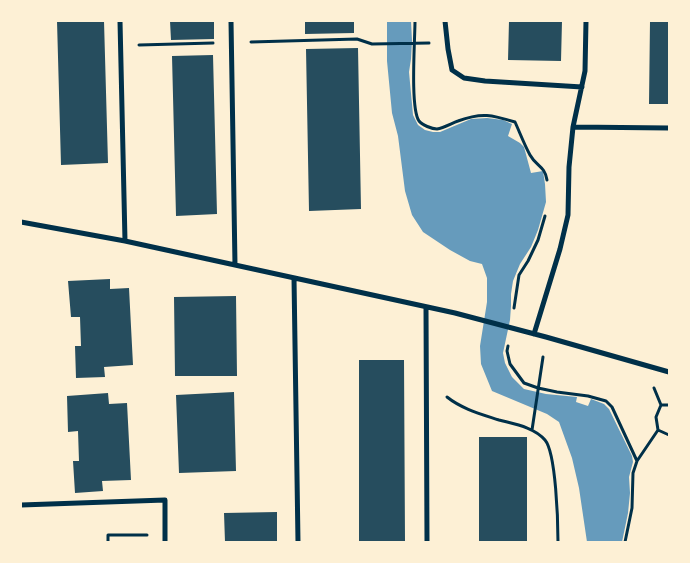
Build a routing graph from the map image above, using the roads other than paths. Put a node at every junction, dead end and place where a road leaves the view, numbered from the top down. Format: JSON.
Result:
{"nodes":[{"id":1,"x":120,"y":21,"type":"edge"},
{"id":2,"x":231,"y":21,"type":"edge"},
{"id":3,"x":445,"y":21,"type":"edge"},
{"id":4,"x":586,"y":21,"type":"edge"},
{"id":5,"x":582,"y":87,"type":"junction"},
{"id":6,"x":572,"y":127,"type":"junction"},
{"id":7,"x":669,"y":128,"type":"edge"},
{"id":8,"x":21,"y":222,"type":"edge"},
{"id":9,"x":125,"y":242,"type":"junction"},
{"id":10,"x":235,"y":265,"type":"junction"},
{"id":11,"x":294,"y":278,"type":"junction"},
{"id":12,"x":426,"y":307,"type":"junction"},
{"id":13,"x":534,"y":334,"type":"junction"},
{"id":14,"x":669,"y":372,"type":"edge"},
{"id":15,"x":21,"y":505,"type":"edge"},
{"id":16,"x":165,"y":542,"type":"edge"},
{"id":17,"x":298,"y":542,"type":"edge"},
{"id":18,"x":428,"y":542,"type":"edge"}],
"edges":[{"from":1,"to":9,"type":"street"},
{"from":2,"to":10,"type":"street"},
{"from":3,"to":5,"type":"street"},
{"from":4,"to":5,"type":"street"},
{"from":5,"to":6,"type":"street"},
{"from":6,"to":7,"type":"street"},
{"from":6,"to":13,"type":"street"},
{"from":8,"to":9,"type":"street"},
{"from":9,"to":10,"type":"street"},
{"from":10,"to":11,"type":"street"},
{"from":11,"to":12,"type":"street"},
{"from":11,"to":17,"type":"street"},
{"from":12,"to":13,"type":"street"},
{"from":12,"to":18,"type":"street"},
{"from":13,"to":14,"type":"street"},
{"from":15,"to":16,"type":"street"}]}
